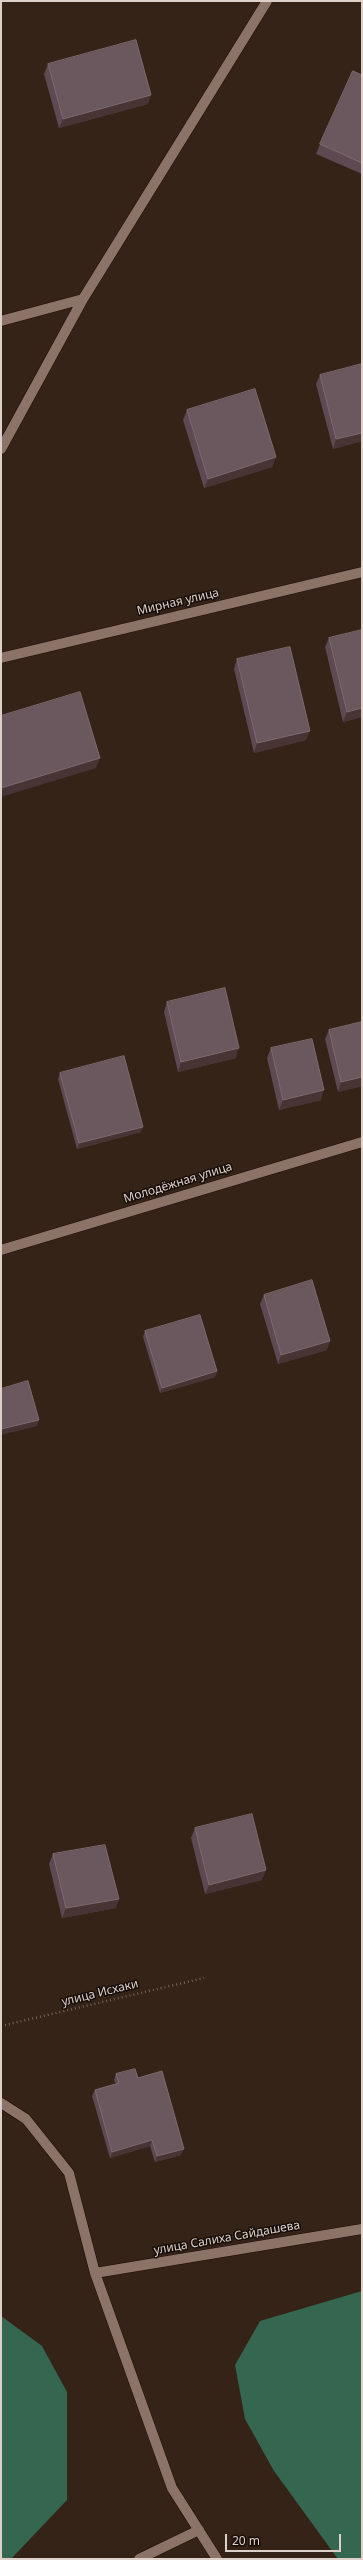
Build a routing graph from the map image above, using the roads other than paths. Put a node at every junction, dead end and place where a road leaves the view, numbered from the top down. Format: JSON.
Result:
{"nodes":[{"id":1,"x":267,"y":1,"type":"edge"},
{"id":2,"x":83,"y":299,"type":"junction"},
{"id":3,"x":1,"y":321,"type":"edge"},
{"id":4,"x":1,"y":449,"type":"edge"},
{"id":5,"x":362,"y":572,"type":"edge"},
{"id":6,"x":1,"y":658,"type":"edge"},
{"id":7,"x":362,"y":1142,"type":"edge"},
{"id":8,"x":1,"y":1250,"type":"edge"},
{"id":9,"x":1,"y":2103,"type":"edge"},
{"id":10,"x":362,"y":2229,"type":"edge"},
{"id":11,"x":95,"y":2274,"type":"junction"},
{"id":12,"x":199,"y":2530,"type":"junction"},
{"id":13,"x":139,"y":2559,"type":"edge"},
{"id":14,"x":217,"y":2559,"type":"edge"}],
"edges":[{"from":1,"to":2,"type":"street"},
{"from":2,"to":3,"type":"street"},
{"from":2,"to":4,"type":"street"},
{"from":5,"to":6,"type":"street","name":"Мирная улица"},
{"from":7,"to":8,"type":"street","name":"Молодёжная улица"},
{"from":9,"to":11,"type":"street"},
{"from":10,"to":11,"type":"street","name":"улица Салиха Сайдашева"},
{"from":11,"to":12,"type":"street"},
{"from":12,"to":13,"type":"street"},
{"from":12,"to":14,"type":"street"}]}
